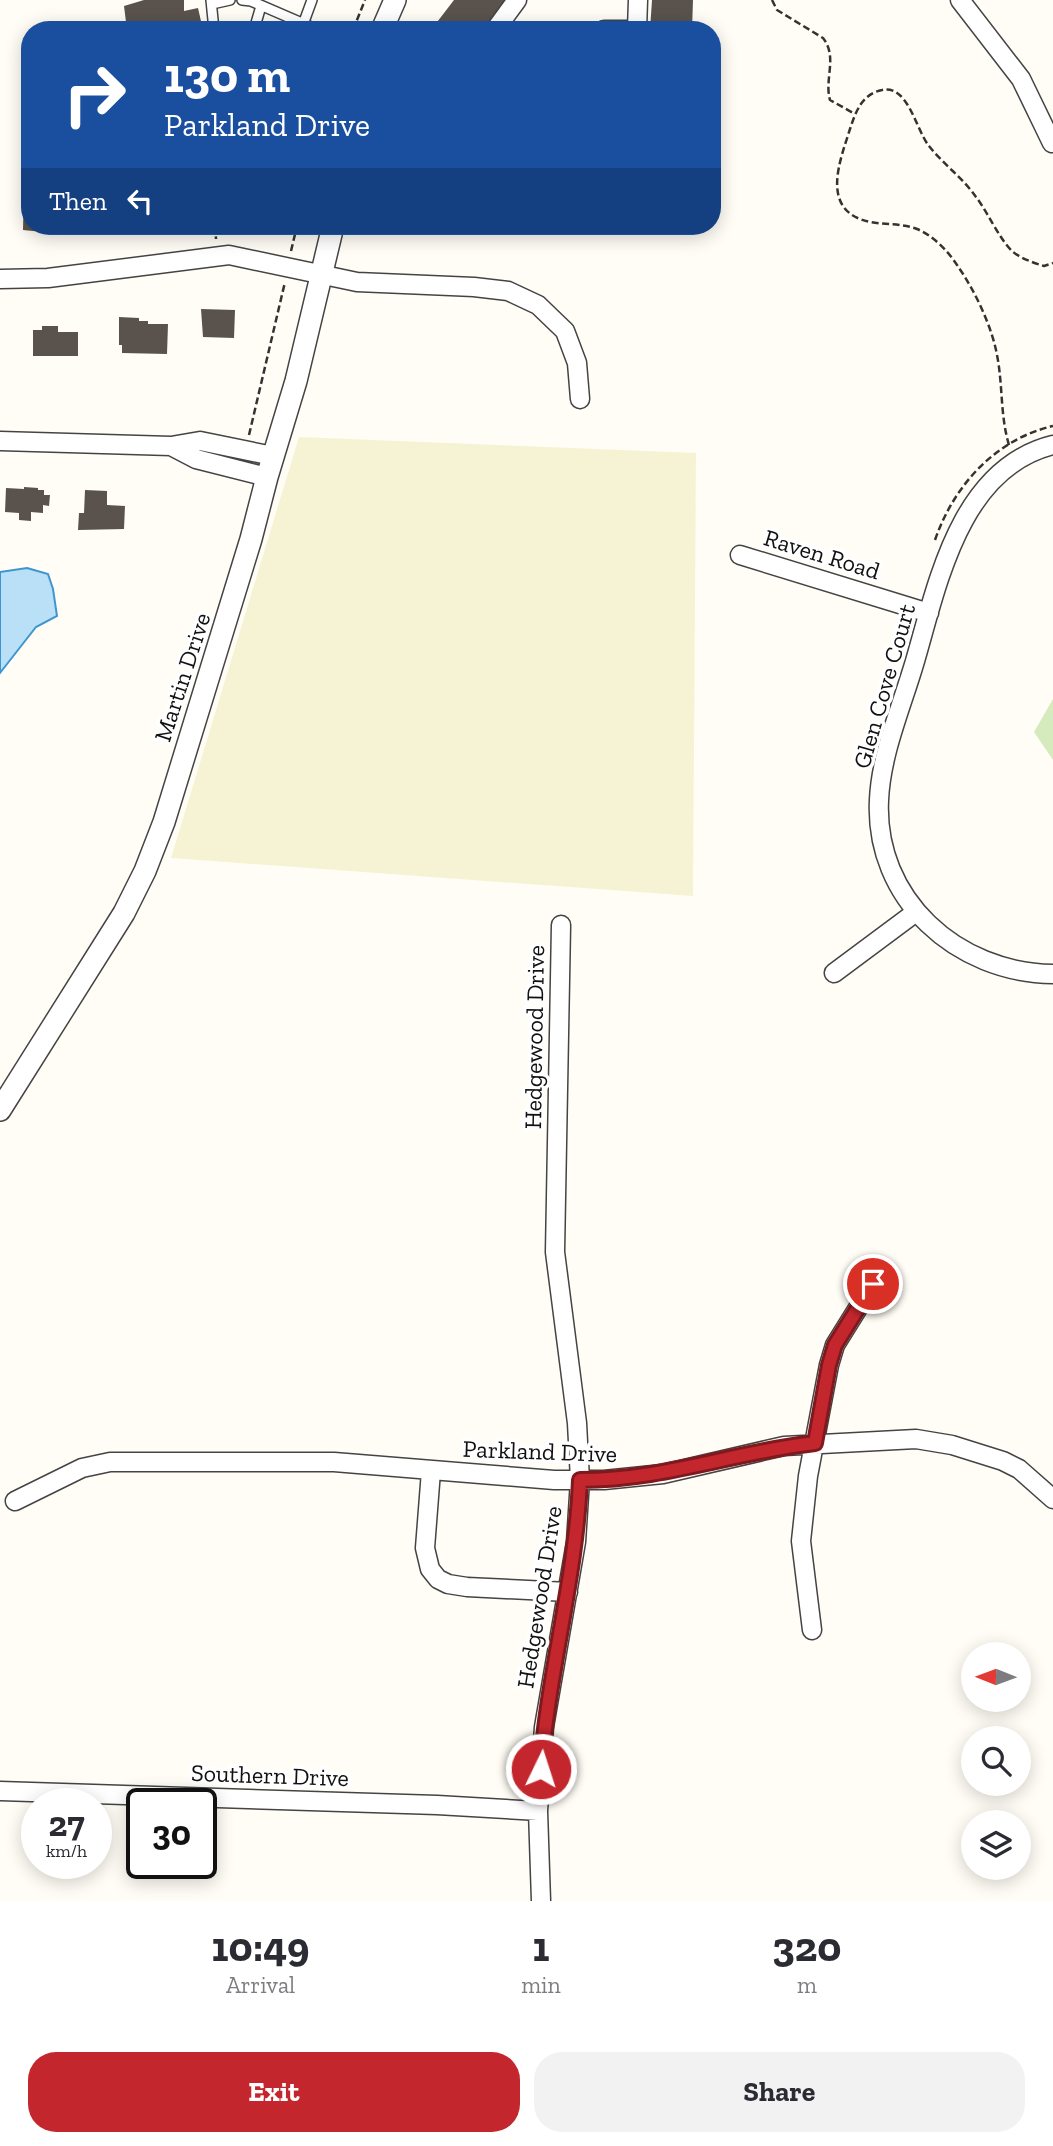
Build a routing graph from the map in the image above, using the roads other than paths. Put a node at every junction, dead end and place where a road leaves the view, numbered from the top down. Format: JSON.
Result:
{"nodes":[{"id":1,"x":230,"y":0,"type":"edge"},
{"id":2,"x":242,"y":0,"type":"edge"},
{"id":3,"x":251,"y":0,"type":"edge"},
{"id":4,"x":312,"y":0,"type":"edge"},
{"id":5,"x":395,"y":0,"type":"edge"},
{"id":6,"x":517,"y":0,"type":"edge"},
{"id":7,"x":638,"y":0,"type":"edge"},
{"id":8,"x":960,"y":0,"type":"edge"},
{"id":9,"x":211,"y":2,"type":"edge"},
{"id":10,"x":261,"y":6,"type":"junction"},
{"id":11,"x":213,"y":21,"type":"edge"},
{"id":12,"x":257,"y":21,"type":"edge"},
{"id":13,"x":290,"y":21,"type":"edge"},
{"id":14,"x":304,"y":21,"type":"edge"},
{"id":15,"x":386,"y":21,"type":"edge"},
{"id":16,"x":502,"y":21,"type":"edge"},
{"id":17,"x":637,"y":21,"type":"edge"},
{"id":18,"x":1053,"y":144,"type":"edge"},
{"id":19,"x":331,"y":235,"type":"edge"},
{"id":20,"x":322,"y":275,"type":"junction"},
{"id":21,"x":0,"y":279,"type":"edge"},
{"id":22,"x":580,"y":399,"type":"dead end"},
{"id":23,"x":0,"y":441,"type":"edge"},
{"id":24,"x":1053,"y":445,"type":"edge"},
{"id":25,"x":171,"y":446,"type":"junction"},
{"id":26,"x":273,"y":456,"type":"junction"},
{"id":27,"x":267,"y":477,"type":"junction"},
{"id":28,"x":740,"y":555,"type":"dead end"},
{"id":29,"x":929,"y":613,"type":"junction"},
{"id":30,"x":916,"y":912,"type":"junction"},
{"id":31,"x":561,"y":925,"type":"dead end"},
{"id":32,"x":834,"y":973,"type":"dead end"},
{"id":33,"x":1053,"y":974,"type":"edge"},
{"id":34,"x":0,"y":1110,"type":"edge"},
{"id":35,"x":873,"y":1284,"type":"dead end"},
{"id":36,"x":815,"y":1443,"type":"junction"},
{"id":37,"x":431,"y":1471,"type":"junction"},
{"id":38,"x":580,"y":1480,"type":"junction"},
{"id":39,"x":1053,"y":1499,"type":"edge"},
{"id":40,"x":15,"y":1501,"type":"dead end"},
{"id":41,"x":568,"y":1592,"type":"junction"},
{"id":42,"x":812,"y":1630,"type":"dead end"},
{"id":43,"x":0,"y":1791,"type":"edge"},
{"id":44,"x":538,"y":1811,"type":"junction"},
{"id":45,"x":541,"y":1901,"type":"edge"}],
"edges":[{"from":1,"to":9,"type":"lane"},
{"from":2,"to":3,"type":"lane"},
{"from":3,"to":10,"type":"lane"},
{"from":4,"to":14,"type":"lane"},
{"from":5,"to":15,"type":"street"},
{"from":6,"to":16,"type":"street"},
{"from":7,"to":17,"type":"street"},
{"from":8,"to":18,"type":"street"},
{"from":9,"to":11,"type":"lane"},
{"from":10,"to":12,"type":"lane"},
{"from":10,"to":13,"type":"lane"},
{"from":19,"to":20,"type":"street","name":"Martin Drive"},
{"from":20,"to":21,"type":"street"},
{"from":20,"to":22,"type":"street"},
{"from":20,"to":26,"type":"street","name":"Martin Drive"},
{"from":23,"to":25,"type":"street"},
{"from":24,"to":29,"type":"street","name":"Glen Cove Court"},
{"from":25,"to":26,"type":"street"},
{"from":25,"to":27,"type":"street"},
{"from":26,"to":27,"type":"street","name":"Martin Drive"},
{"from":27,"to":34,"type":"street","name":"Martin Drive"},
{"from":28,"to":29,"type":"street","name":"Raven Road"},
{"from":29,"to":30,"type":"street","name":"Glen Cove Court"},
{"from":30,"to":32,"type":"street"},
{"from":30,"to":33,"type":"street","name":"Glen Cove Court"},
{"from":31,"to":38,"type":"street","name":"Hedgewood Drive"},
{"from":35,"to":36,"type":"street"},
{"from":36,"to":38,"type":"street","name":"Parkland Drive"},
{"from":36,"to":39,"type":"street","name":"Parkland Drive"},
{"from":36,"to":42,"type":"street"},
{"from":37,"to":38,"type":"street","name":"Parkland Drive"},
{"from":37,"to":40,"type":"street","name":"Parkland Drive"},
{"from":37,"to":41,"type":"street"},
{"from":38,"to":41,"type":"street","name":"Hedgewood Drive"},
{"from":41,"to":44,"type":"street","name":"Hedgewood Drive"},
{"from":43,"to":44,"type":"street","name":"Southern Drive"},
{"from":44,"to":45,"type":"street","name":"Hedgewood Drive"}]}
